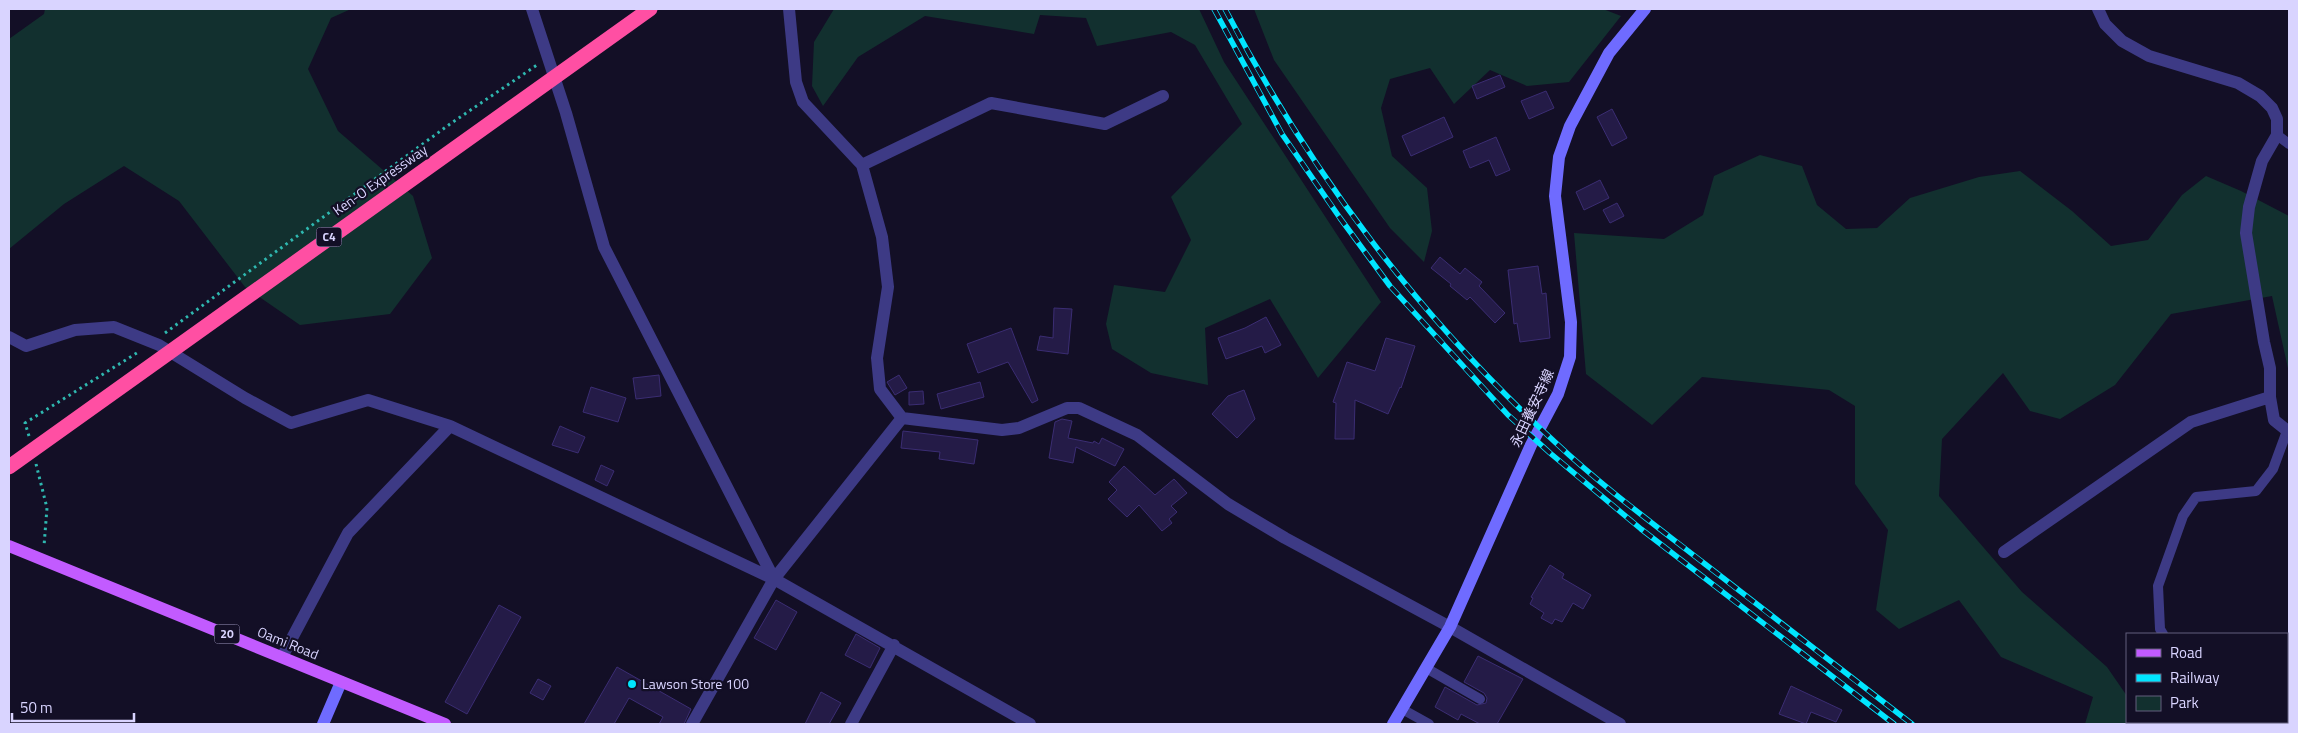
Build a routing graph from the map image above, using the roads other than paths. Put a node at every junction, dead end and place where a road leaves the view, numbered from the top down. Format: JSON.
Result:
{"nodes":[{"id":1,"x":532,"y":9,"type":"edge"},
{"id":2,"x":650,"y":9,"type":"edge"},
{"id":3,"x":789,"y":9,"type":"edge"},
{"id":4,"x":1645,"y":9,"type":"edge"},
{"id":5,"x":2098,"y":9,"type":"edge"},
{"id":6,"x":1163,"y":96,"type":"dead end"},
{"id":7,"x":2277,"y":135,"type":"junction"},
{"id":8,"x":2289,"y":144,"type":"edge"},
{"id":9,"x":862,"y":165,"type":"junction"},
{"id":10,"x":9,"y":337,"type":"edge"},
{"id":11,"x":2270,"y":397,"type":"junction"},
{"id":12,"x":902,"y":418,"type":"junction"},
{"id":13,"x":450,"y":426,"type":"junction"},
{"id":14,"x":2288,"y":431,"type":"edge"},
{"id":15,"x":9,"y":467,"type":"edge"},
{"id":16,"x":9,"y":546,"type":"edge"},
{"id":17,"x":2004,"y":552,"type":"dead end"},
{"id":18,"x":774,"y":579,"type":"junction"},
{"id":19,"x":1450,"y":627,"type":"junction"},
{"id":20,"x":2162,"y":633,"type":"edge"},
{"id":21,"x":894,"y":645,"type":"junction"},
{"id":22,"x":282,"y":657,"type":"junction"},
{"id":23,"x":1426,"y":668,"type":"junction"},
{"id":24,"x":341,"y":682,"type":"junction"},
{"id":25,"x":1480,"y":699,"type":"dead end"},
{"id":26,"x":1402,"y":709,"type":"junction"},
{"id":27,"x":323,"y":724,"type":"edge"},
{"id":28,"x":445,"y":724,"type":"edge"},
{"id":29,"x":692,"y":724,"type":"edge"},
{"id":30,"x":851,"y":724,"type":"edge"},
{"id":31,"x":1030,"y":724,"type":"edge"},
{"id":32,"x":1393,"y":724,"type":"edge"},
{"id":33,"x":1429,"y":724,"type":"edge"},
{"id":34,"x":1620,"y":724,"type":"edge"}],
"edges":[{"from":1,"to":18,"type":"street"},
{"from":2,"to":15,"type":"highway","name":"Ken-O Expressway","number":"C4"},
{"from":3,"to":9,"type":"street"},
{"from":4,"to":19,"type":"street","name":"永田養安寺線"},
{"from":5,"to":7,"type":"street"},
{"from":6,"to":9,"type":"street"},
{"from":7,"to":8,"type":"lane"},
{"from":7,"to":11,"type":"street"},
{"from":9,"to":12,"type":"street"},
{"from":10,"to":13,"type":"street"},
{"from":11,"to":14,"type":"street"},
{"from":11,"to":17,"type":"street"},
{"from":12,"to":18,"type":"street"},
{"from":12,"to":19,"type":"street"},
{"from":13,"to":18,"type":"street"},
{"from":13,"to":22,"type":"street"},
{"from":14,"to":20,"type":"lane"},
{"from":16,"to":22,"type":"main road","name":"Oami Road","number":"20"},
{"from":18,"to":21,"type":"street"},
{"from":18,"to":29,"type":"street"},
{"from":19,"to":23,"type":"street","name":"永田養安寺線"},
{"from":19,"to":34,"type":"street"},
{"from":21,"to":30,"type":"street"},
{"from":21,"to":31,"type":"street"},
{"from":22,"to":24,"type":"main road","name":"Oami Road","number":"20"},
{"from":23,"to":25,"type":"lane"},
{"from":23,"to":26,"type":"street","name":"永田養安寺線"},
{"from":24,"to":27,"type":"street"},
{"from":24,"to":28,"type":"main road","name":"Oami Road","number":"20"},
{"from":26,"to":32,"type":"street","name":"永田養安寺線"},
{"from":26,"to":33,"type":"lane"}]}
